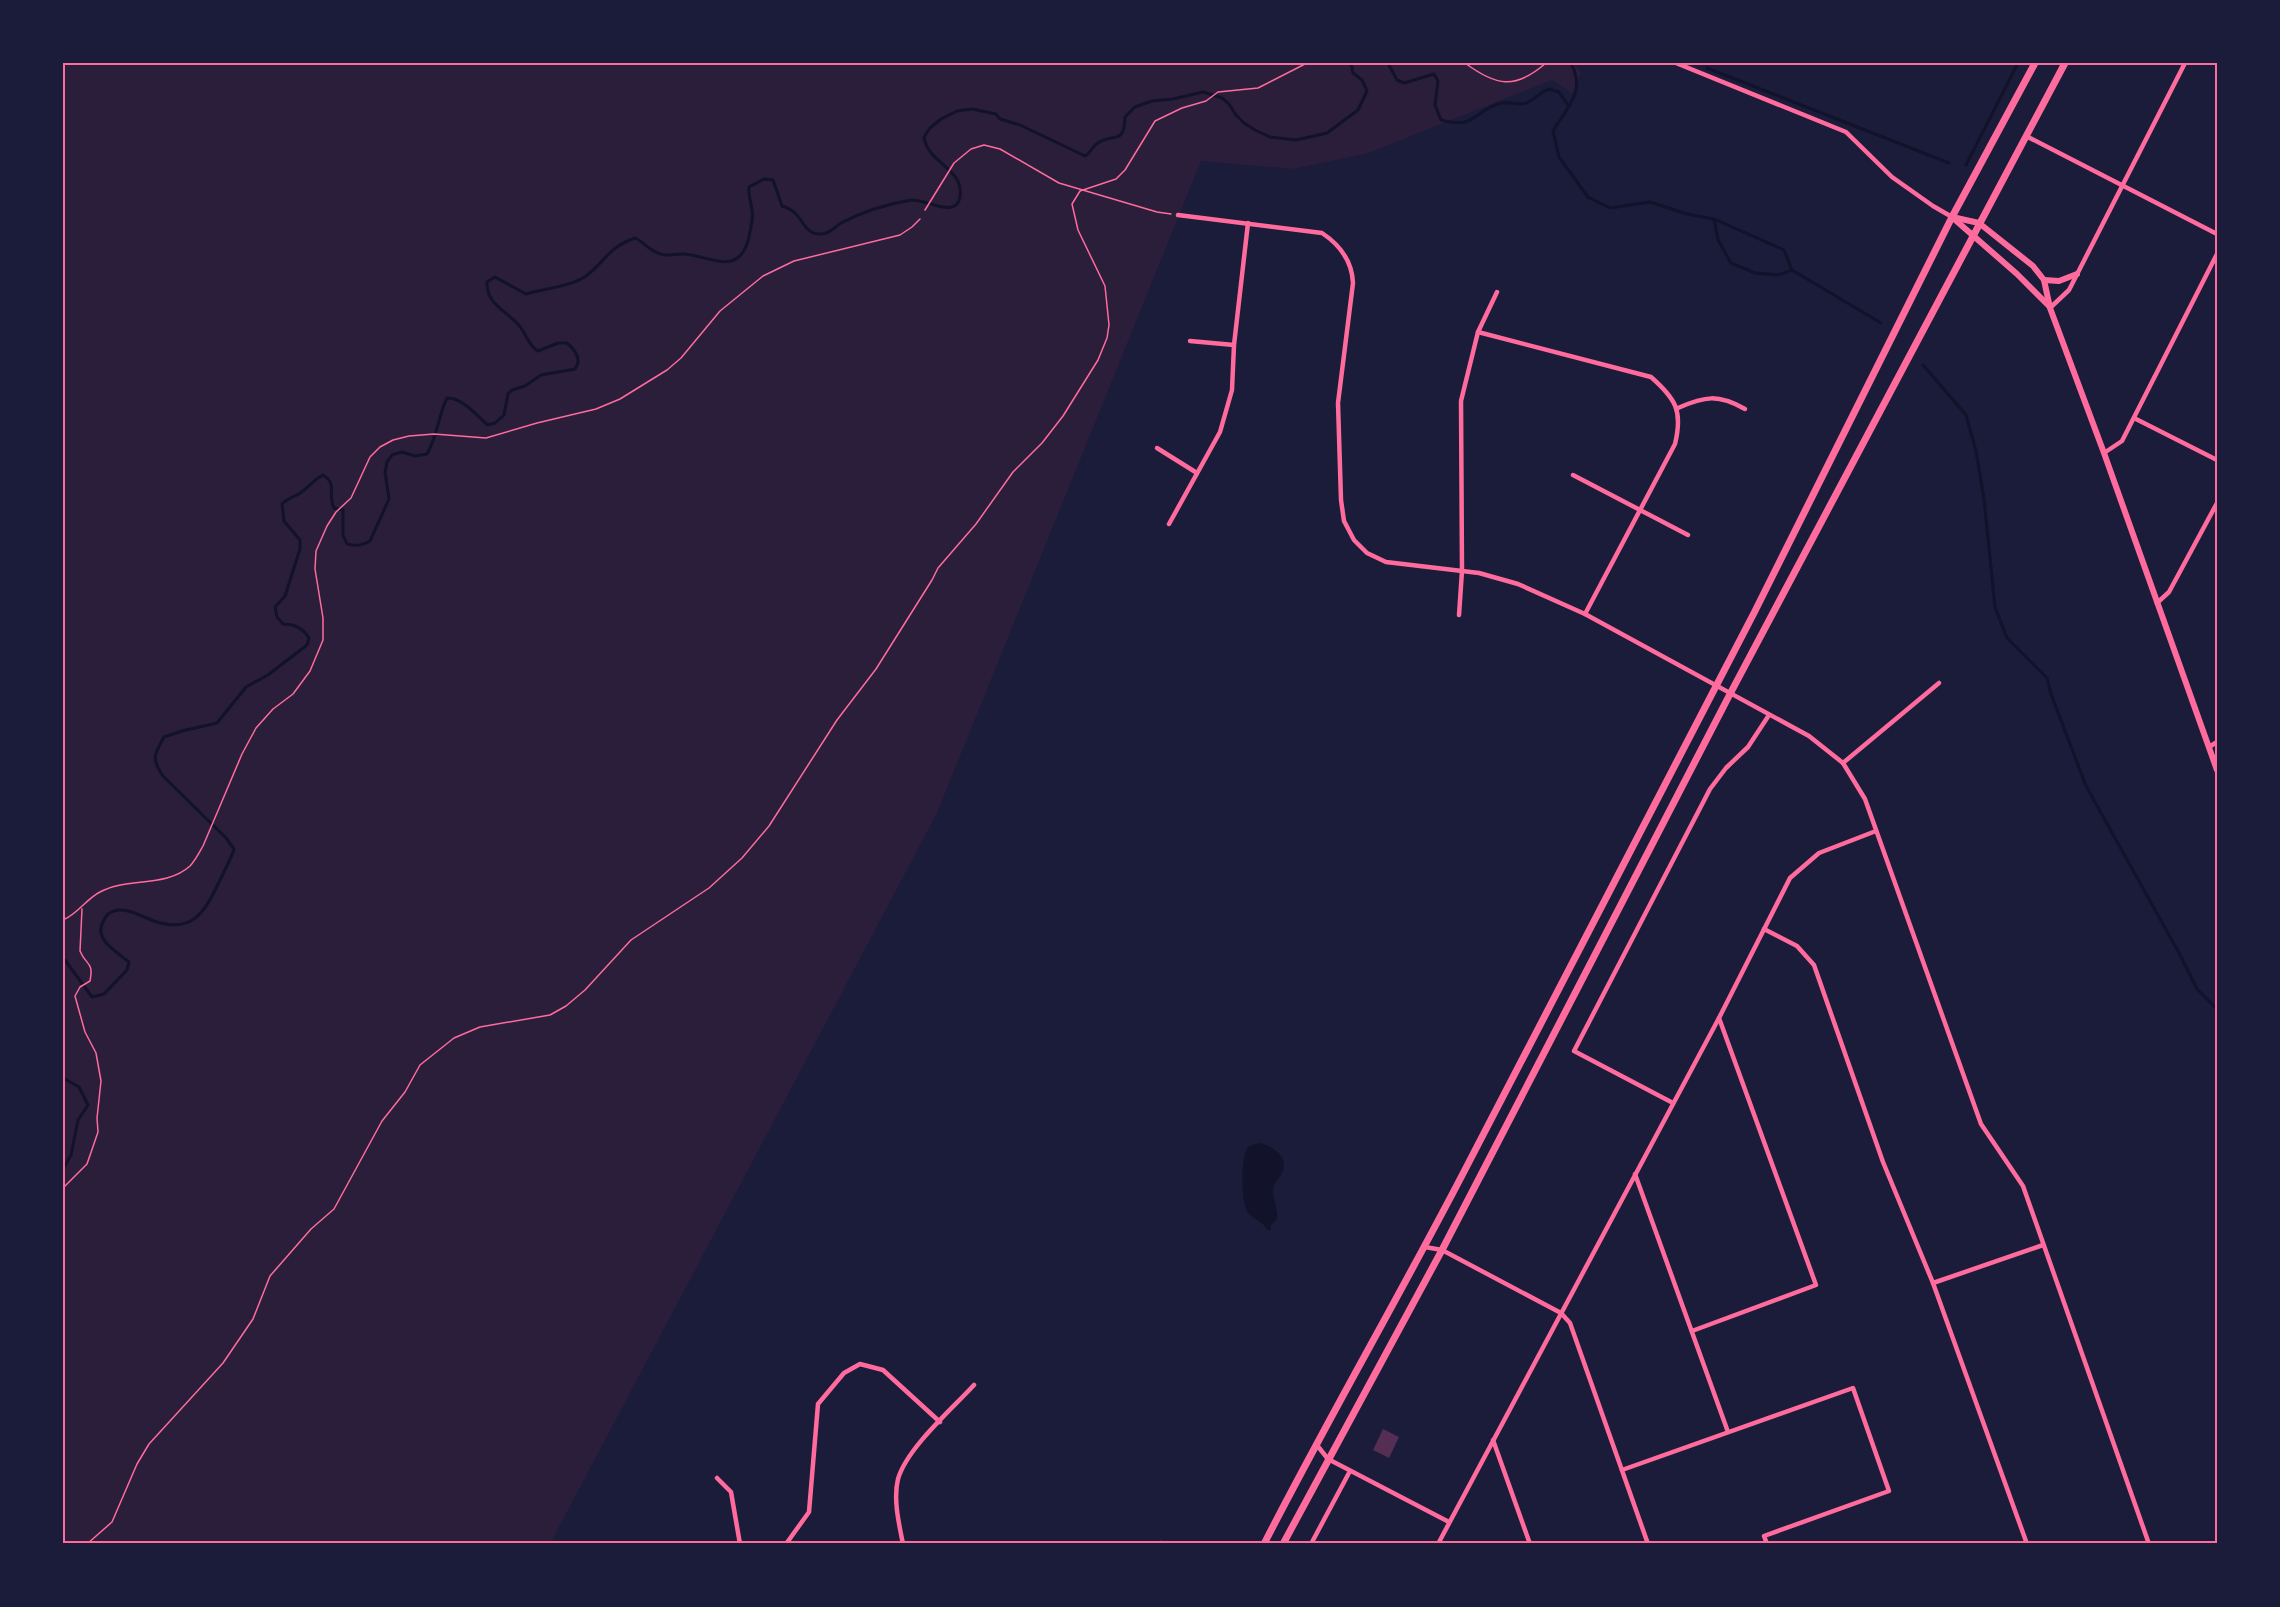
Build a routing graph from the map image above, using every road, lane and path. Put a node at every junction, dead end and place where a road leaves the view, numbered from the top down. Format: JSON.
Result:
{"nodes":[{"id":1,"x":1307,"y":63,"type":"edge"},
{"id":2,"x":1465,"y":63,"type":"edge"},
{"id":3,"x":1546,"y":63,"type":"edge"},
{"id":4,"x":1676,"y":63,"type":"edge"},
{"id":5,"x":2035,"y":63,"type":"edge"},
{"id":6,"x":2066,"y":63,"type":"edge"},
{"id":7,"x":2185,"y":63,"type":"edge"},
{"id":8,"x":2026,"y":136,"type":"junction"},
{"id":9,"x":2122,"y":186,"type":"junction"},
{"id":10,"x":1080,"y":191,"type":"junction"},
{"id":11,"x":925,"y":210,"type":"dead end"},
{"id":12,"x":1178,"y":215,"type":"joint"},
{"id":13,"x":1952,"y":217,"type":"junction"},
{"id":14,"x":920,"y":219,"type":"dead end"},
{"id":15,"x":1248,"y":223,"type":"junction"},
{"id":16,"x":1979,"y":223,"type":"junction"},
{"id":17,"x":2217,"y":234,"type":"edge"},
{"id":18,"x":1972,"y":236,"type":"junction"},
{"id":19,"x":2217,"y":254,"type":"edge"},
{"id":20,"x":2077,"y":274,"type":"junction"},
{"id":21,"x":2044,"y":280,"type":"junction"},
{"id":22,"x":1497,"y":292,"type":"dead end"},
{"id":23,"x":2050,"y":308,"type":"junction"},
{"id":24,"x":1478,"y":332,"type":"junction"},
{"id":25,"x":1190,"y":341,"type":"dead end"},
{"id":26,"x":1234,"y":345,"type":"junction"},
{"id":27,"x":1678,"y":408,"type":"junction"},
{"id":28,"x":1745,"y":409,"type":"dead end"},
{"id":29,"x":2134,"y":418,"type":"junction"},
{"id":30,"x":1157,"y":448,"type":"dead end"},
{"id":31,"x":2104,"y":453,"type":"junction"},
{"id":32,"x":2217,"y":460,"type":"edge"},
{"id":33,"x":1197,"y":473,"type":"junction"},
{"id":34,"x":1573,"y":475,"type":"dead end"},
{"id":35,"x":2217,"y":503,"type":"edge"},
{"id":36,"x":1640,"y":511,"type":"junction"},
{"id":37,"x":1169,"y":524,"type":"dead end"},
{"id":38,"x":1688,"y":535,"type":"dead end"},
{"id":39,"x":1462,"y":571,"type":"junction"},
{"id":40,"x":2157,"y":603,"type":"junction"},
{"id":41,"x":1585,"y":614,"type":"junction"},
{"id":42,"x":1459,"y":615,"type":"dead end"},
{"id":43,"x":1939,"y":683,"type":"dead end"},
{"id":44,"x":1716,"y":687,"type":"junction"},
{"id":45,"x":1730,"y":694,"type":"junction"},
{"id":46,"x":1769,"y":715,"type":"junction"},
{"id":47,"x":2217,"y":742,"type":"edge"},
{"id":48,"x":2209,"y":747,"type":"junction"},
{"id":49,"x":1843,"y":763,"type":"junction"},
{"id":50,"x":2217,"y":770,"type":"edge"},
{"id":51,"x":1876,"y":831,"type":"junction"},
{"id":52,"x":82,"y":907,"type":"junction"},
{"id":53,"x":63,"y":920,"type":"edge"},
{"id":54,"x":1764,"y":929,"type":"junction"},
{"id":55,"x":1719,"y":1018,"type":"junction"},
{"id":56,"x":1673,"y":1103,"type":"junction"},
{"id":57,"x":1635,"y":1174,"type":"junction"},
{"id":58,"x":63,"y":1188,"type":"edge"},
{"id":59,"x":2043,"y":1245,"type":"junction"},
{"id":60,"x":1425,"y":1247,"type":"junction"},
{"id":61,"x":1442,"y":1250,"type":"junction"},
{"id":62,"x":1933,"y":1283,"type":"junction"},
{"id":63,"x":1561,"y":1312,"type":"junction"},
{"id":64,"x":1692,"y":1331,"type":"junction"},
{"id":65,"x":974,"y":1385,"type":"dead end"},
{"id":66,"x":940,"y":1422,"type":"junction"},
{"id":67,"x":1728,"y":1432,"type":"junction"},
{"id":68,"x":1493,"y":1440,"type":"junction"},
{"id":69,"x":1316,"y":1444,"type":"junction"},
{"id":70,"x":1328,"y":1459,"type":"junction"},
{"id":71,"x":1622,"y":1470,"type":"junction"},
{"id":72,"x":1350,"y":1471,"type":"junction"},
{"id":73,"x":717,"y":1478,"type":"dead end"},
{"id":74,"x":1449,"y":1522,"type":"junction"},
{"id":75,"x":87,"y":1544,"type":"edge"},
{"id":76,"x":740,"y":1544,"type":"edge"},
{"id":77,"x":786,"y":1544,"type":"edge"},
{"id":78,"x":903,"y":1544,"type":"edge"},
{"id":79,"x":1264,"y":1544,"type":"edge"},
{"id":80,"x":1283,"y":1544,"type":"edge"},
{"id":81,"x":1311,"y":1544,"type":"edge"},
{"id":82,"x":1438,"y":1544,"type":"edge"},
{"id":83,"x":1530,"y":1544,"type":"edge"},
{"id":84,"x":1648,"y":1544,"type":"edge"},
{"id":85,"x":1767,"y":1544,"type":"edge"},
{"id":86,"x":2027,"y":1544,"type":"edge"},
{"id":87,"x":2149,"y":1544,"type":"edge"}],
"edges":[{"from":1,"to":10,"type":"path"},
{"from":2,"to":3,"type":"path"},
{"from":4,"to":13,"type":"street"},
{"from":5,"to":13,"type":"main road"},
{"from":6,"to":8,"type":"main road"},
{"from":7,"to":9,"type":"street"},
{"from":8,"to":9,"type":"street"},
{"from":8,"to":16,"type":"main road"},
{"from":9,"to":17,"type":"street"},
{"from":9,"to":20,"type":"street"},
{"from":10,"to":11,"type":"path"},
{"from":10,"to":12,"type":"path"},
{"from":10,"to":75,"type":"path"},
{"from":12,"to":15,"type":"street"},
{"from":13,"to":16,"type":"main road"},
{"from":13,"to":18,"type":"main road"},
{"from":13,"to":44,"type":"main road"},
{"from":14,"to":52,"type":"path"},
{"from":15,"to":26,"type":"street"},
{"from":15,"to":39,"type":"street"},
{"from":16,"to":18,"type":"main road"},
{"from":16,"to":21,"type":"main road"},
{"from":18,"to":23,"type":"main road"},
{"from":18,"to":45,"type":"main road"},
{"from":19,"to":29,"type":"street"},
{"from":20,"to":21,"type":"main road"},
{"from":20,"to":23,"type":"street"},
{"from":21,"to":23,"type":"main road"},
{"from":22,"to":24,"type":"street"},
{"from":23,"to":31,"type":"main road"},
{"from":24,"to":27,"type":"street"},
{"from":24,"to":39,"type":"street"},
{"from":25,"to":26,"type":"street"},
{"from":26,"to":33,"type":"street"},
{"from":27,"to":28,"type":"street"},
{"from":27,"to":36,"type":"street"},
{"from":29,"to":31,"type":"street"},
{"from":29,"to":32,"type":"street"},
{"from":30,"to":33,"type":"street"},
{"from":31,"to":40,"type":"main road"},
{"from":33,"to":37,"type":"street"},
{"from":34,"to":36,"type":"street"},
{"from":35,"to":40,"type":"street"},
{"from":36,"to":38,"type":"street"},
{"from":36,"to":41,"type":"street"},
{"from":39,"to":41,"type":"street"},
{"from":39,"to":42,"type":"street"},
{"from":40,"to":48,"type":"main road"},
{"from":41,"to":44,"type":"street"},
{"from":43,"to":49,"type":"street"},
{"from":44,"to":45,"type":"street"},
{"from":44,"to":60,"type":"main road"},
{"from":45,"to":46,"type":"street"},
{"from":45,"to":61,"type":"main road"},
{"from":46,"to":49,"type":"street"},
{"from":46,"to":56,"type":"street"},
{"from":47,"to":48,"type":"street"},
{"from":48,"to":50,"type":"main road"},
{"from":49,"to":51,"type":"street"},
{"from":51,"to":54,"type":"street"},
{"from":51,"to":59,"type":"street"},
{"from":52,"to":53,"type":"path"},
{"from":52,"to":58,"type":"path"},
{"from":54,"to":55,"type":"street"},
{"from":54,"to":62,"type":"street"},
{"from":55,"to":56,"type":"street"},
{"from":55,"to":64,"type":"street"},
{"from":56,"to":57,"type":"street"},
{"from":57,"to":63,"type":"street"},
{"from":57,"to":64,"type":"street"},
{"from":59,"to":62,"type":"street"},
{"from":59,"to":87,"type":"street"},
{"from":60,"to":61,"type":"street"},
{"from":60,"to":69,"type":"main road"},
{"from":61,"to":63,"type":"street"},
{"from":61,"to":70,"type":"main road"},
{"from":62,"to":86,"type":"street"},
{"from":63,"to":68,"type":"street"},
{"from":63,"to":71,"type":"street"},
{"from":64,"to":67,"type":"street"},
{"from":65,"to":66,"type":"street"},
{"from":66,"to":77,"type":"street"},
{"from":66,"to":78,"type":"street"},
{"from":67,"to":71,"type":"street"},
{"from":67,"to":85,"type":"street"},
{"from":68,"to":74,"type":"street"},
{"from":68,"to":83,"type":"street"},
{"from":69,"to":70,"type":"street"},
{"from":69,"to":79,"type":"main road"},
{"from":70,"to":72,"type":"street"},
{"from":70,"to":80,"type":"main road"},
{"from":71,"to":84,"type":"street"},
{"from":72,"to":74,"type":"street"},
{"from":72,"to":81,"type":"street"},
{"from":73,"to":76,"type":"street"},
{"from":74,"to":82,"type":"street"}]}
